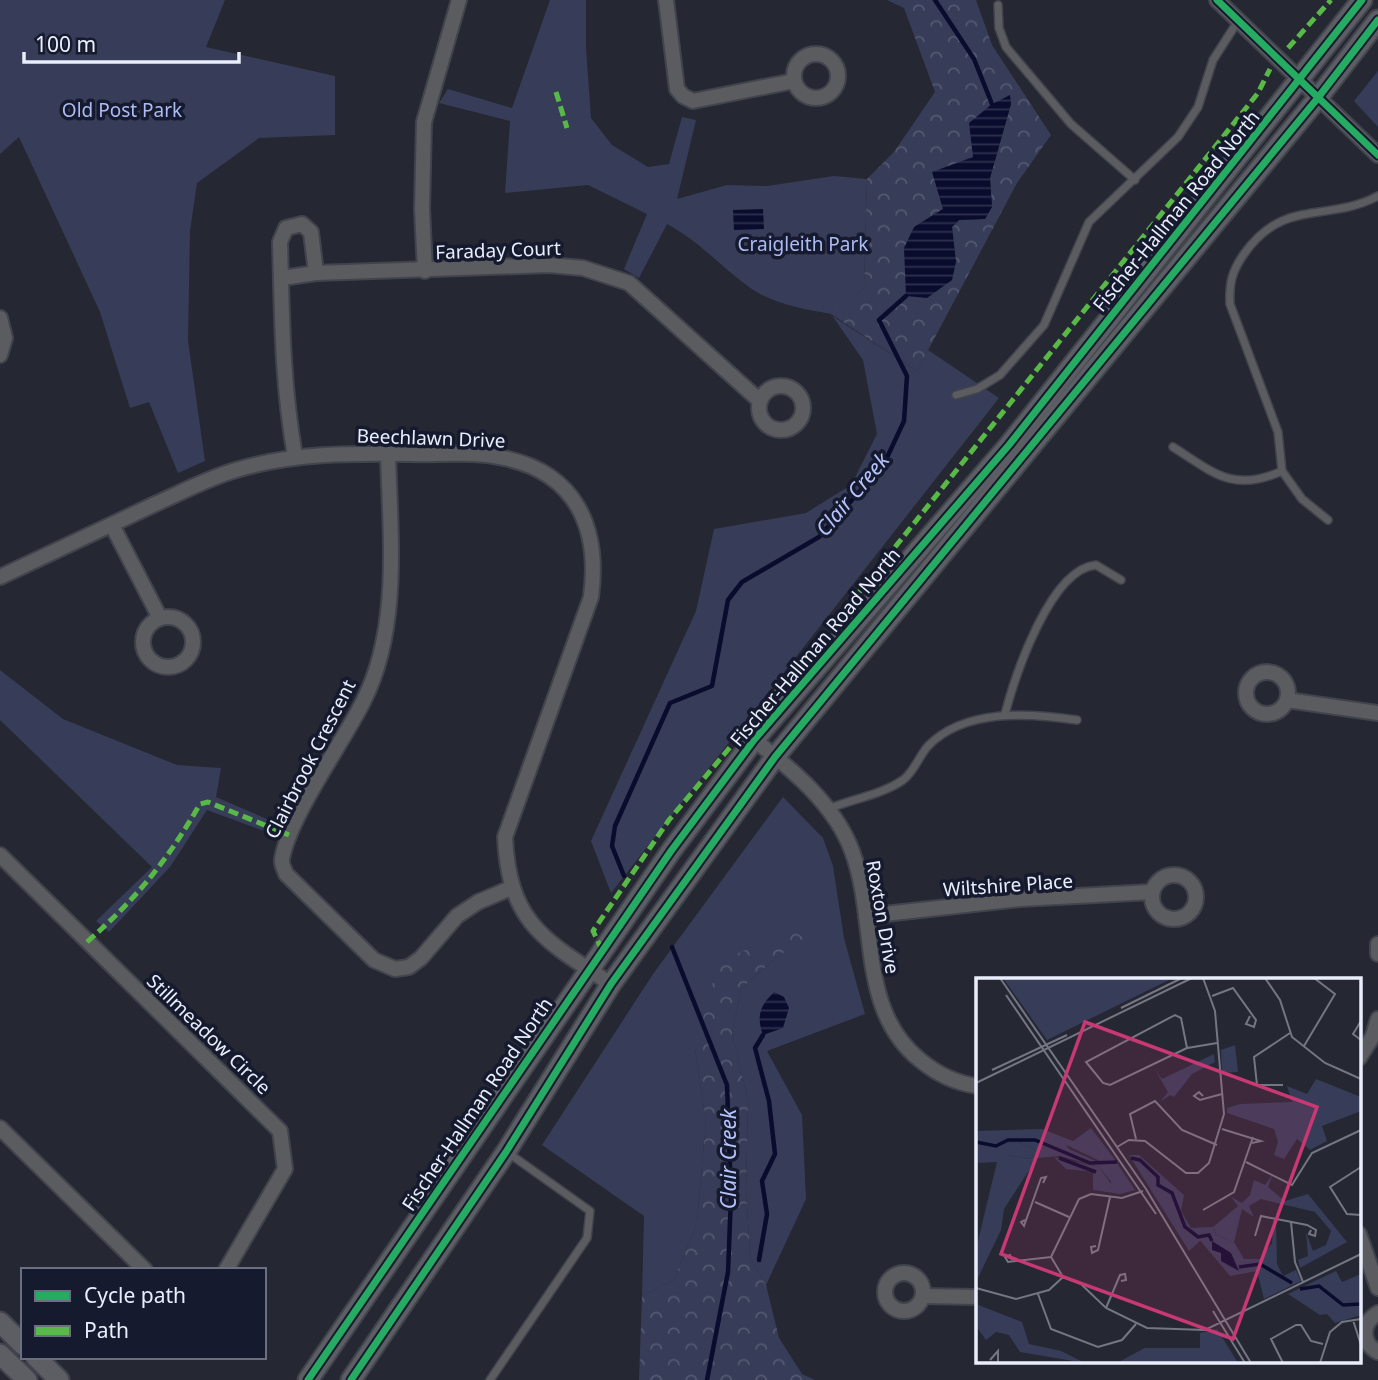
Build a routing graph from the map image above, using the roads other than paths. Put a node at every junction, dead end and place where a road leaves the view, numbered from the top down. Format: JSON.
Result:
{"nodes":[{"id":1,"x":460,"y":0,"type":"edge"},
{"id":2,"x":666,"y":0,"type":"edge"},
{"id":3,"x":1217,"y":0,"type":"edge"},
{"id":4,"x":1362,"y":0,"type":"edge"},
{"id":5,"x":998,"y":5,"type":"dead end"},
{"id":6,"x":1378,"y":20,"type":"edge"},
{"id":7,"x":1238,"y":21,"type":"junction"},
{"id":8,"x":794,"y":81,"type":"dead end"},
{"id":9,"x":1299,"y":81,"type":"junction"},
{"id":10,"x":1317,"y":99,"type":"junction"},
{"id":11,"x":1378,"y":155,"type":"edge"},
{"id":12,"x":1135,"y":180,"type":"junction"},
{"id":13,"x":1378,"y":196,"type":"edge"},
{"id":14,"x":425,"y":271,"type":"junction"},
{"id":15,"x":316,"y":272,"type":"junction"},
{"id":16,"x":282,"y":278,"type":"junction"},
{"id":17,"x":0,"y":318,"type":"edge"},
{"id":18,"x":0,"y":355,"type":"edge"},
{"id":19,"x":956,"y":395,"type":"dead end"},
{"id":20,"x":760,"y":401,"type":"dead end"},
{"id":21,"x":1173,"y":447,"type":"dead end"},
{"id":22,"x":388,"y":454,"type":"junction"},
{"id":23,"x":295,"y":456,"type":"junction"},
{"id":24,"x":1282,"y":471,"type":"junction"},
{"id":25,"x":1328,"y":520,"type":"dead end"},
{"id":26,"x":112,"y":525,"type":"junction"},
{"id":27,"x":0,"y":577,"type":"edge"},
{"id":28,"x":1121,"y":580,"type":"dead end"},
{"id":29,"x":160,"y":618,"type":"dead end"},
{"id":30,"x":1287,"y":700,"type":"dead end"},
{"id":31,"x":1378,"y":713,"type":"edge"},
{"id":32,"x":1004,"y":714,"type":"junction"},
{"id":33,"x":1077,"y":720,"type":"dead end"},
{"id":34,"x":754,"y":740,"type":"junction"},
{"id":35,"x":775,"y":757,"type":"junction"},
{"id":36,"x":827,"y":809,"type":"junction"},
{"id":37,"x":0,"y":855,"type":"edge"},
{"id":38,"x":511,"y":888,"type":"junction"},
{"id":39,"x":1152,"y":892,"type":"dead end"},
{"id":40,"x":866,"y":916,"type":"junction"},
{"id":41,"x":1378,"y":944,"type":"edge"},
{"id":42,"x":1378,"y":954,"type":"edge"},
{"id":43,"x":589,"y":970,"type":"junction"},
{"id":44,"x":611,"y":984,"type":"junction"},
{"id":45,"x":1378,"y":1019,"type":"edge"},
{"id":46,"x":1360,"y":1056,"type":"edge"},
{"id":47,"x":976,"y":1086,"type":"edge"},
{"id":48,"x":0,"y":1128,"type":"edge"},
{"id":49,"x":506,"y":1152,"type":"junction"},
{"id":50,"x":1360,"y":1237,"type":"edge"},
{"id":51,"x":143,"y":1268,"type":"edge"},
{"id":52,"x":227,"y":1268,"type":"edge"},
{"id":53,"x":1378,"y":1288,"type":"edge"},
{"id":54,"x":923,"y":1296,"type":"dead end"},
{"id":55,"x":976,"y":1297,"type":"edge"},
{"id":56,"x":1378,"y":1313,"type":"edge"},
{"id":57,"x":0,"y":1322,"type":"edge"},
{"id":58,"x":21,"y":1343,"type":"edge"},
{"id":59,"x":1378,"y":1352,"type":"edge"},
{"id":60,"x":0,"y":1354,"type":"edge"},
{"id":61,"x":38,"y":1359,"type":"edge"},
{"id":62,"x":27,"y":1380,"type":"edge"},
{"id":63,"x":59,"y":1380,"type":"edge"},
{"id":64,"x":306,"y":1380,"type":"edge"},
{"id":65,"x":351,"y":1380,"type":"edge"},
{"id":66,"x":490,"y":1380,"type":"edge"}],
"edges":[{"from":1,"to":14,"type":"street"},
{"from":2,"to":8,"type":"street"},
{"from":3,"to":7,"type":"street"},
{"from":4,"to":9,"type":"main road","name":"Fischer-Hallman Road North"},
{"from":5,"to":12,"type":"lane"},
{"from":6,"to":10,"type":"main road","name":"Fischer-Hallman Road North"},
{"from":7,"to":9,"type":"street"},
{"from":7,"to":12,"type":"lane"},
{"from":9,"to":10,"type":"street"},
{"from":9,"to":34,"type":"main road","name":"Fischer-Hallman Road North"},
{"from":10,"to":11,"type":"street"},
{"from":10,"to":35,"type":"main road","name":"Fischer-Hallman Road North"},
{"from":12,"to":19,"type":"lane"},
{"from":13,"to":24,"type":"lane"},
{"from":14,"to":15,"type":"street","name":"Faraday Court"},
{"from":14,"to":20,"type":"street","name":"Faraday Court"},
{"from":15,"to":16,"type":"street","name":"Faraday Court"},
{"from":15,"to":16,"type":"street"},
{"from":16,"to":23,"type":"street"},
{"from":17,"to":18,"type":"street"},
{"from":21,"to":24,"type":"lane"},
{"from":22,"to":23,"type":"street","name":"Beechlawn Drive"},
{"from":22,"to":38,"type":"street","name":"Beechlawn Drive"},
{"from":22,"to":38,"type":"street","name":"Clairbrook Crescent"},
{"from":23,"to":26,"type":"street","name":"Beechlawn Drive"},
{"from":24,"to":25,"type":"lane"},
{"from":26,"to":27,"type":"street","name":"Beechlawn Drive"},
{"from":26,"to":29,"type":"street"},
{"from":28,"to":32,"type":"lane"},
{"from":30,"to":31,"type":"street"},
{"from":32,"to":33,"type":"lane"},
{"from":32,"to":36,"type":"lane"},
{"from":34,"to":35,"type":"street","name":"Roxton Drive"},
{"from":34,"to":43,"type":"main road","name":"Fischer-Hallman Road North"},
{"from":35,"to":36,"type":"street","name":"Roxton Drive"},
{"from":35,"to":44,"type":"main road","name":"Fischer-Hallman Road North"},
{"from":36,"to":40,"type":"street","name":"Roxton Drive"},
{"from":37,"to":52,"type":"street","name":"Stillmeadow Circle"},
{"from":38,"to":43,"type":"street","name":"Beechlawn Drive"},
{"from":39,"to":40,"type":"street","name":"Wiltshire Place"},
{"from":40,"to":47,"type":"street","name":"Roxton Drive"},
{"from":41,"to":42,"type":"street"},
{"from":43,"to":44,"type":"street","name":"Beechlawn Drive"},
{"from":43,"to":64,"type":"main road","name":"Fischer-Hallman Road North"},
{"from":44,"to":49,"type":"main road","name":"Fischer-Hallman Road North"},
{"from":45,"to":46,"type":"street"},
{"from":48,"to":51,"type":"street"},
{"from":49,"to":65,"type":"main road","name":"Fischer-Hallman Road North"},
{"from":49,"to":66,"type":"lane"},
{"from":50,"to":53,"type":"street"},
{"from":54,"to":55,"type":"street"},
{"from":56,"to":59,"type":"street"},
{"from":57,"to":58,"type":"main road"},
{"from":60,"to":62,"type":"main road"},
{"from":61,"to":63,"type":"main road"}]}
